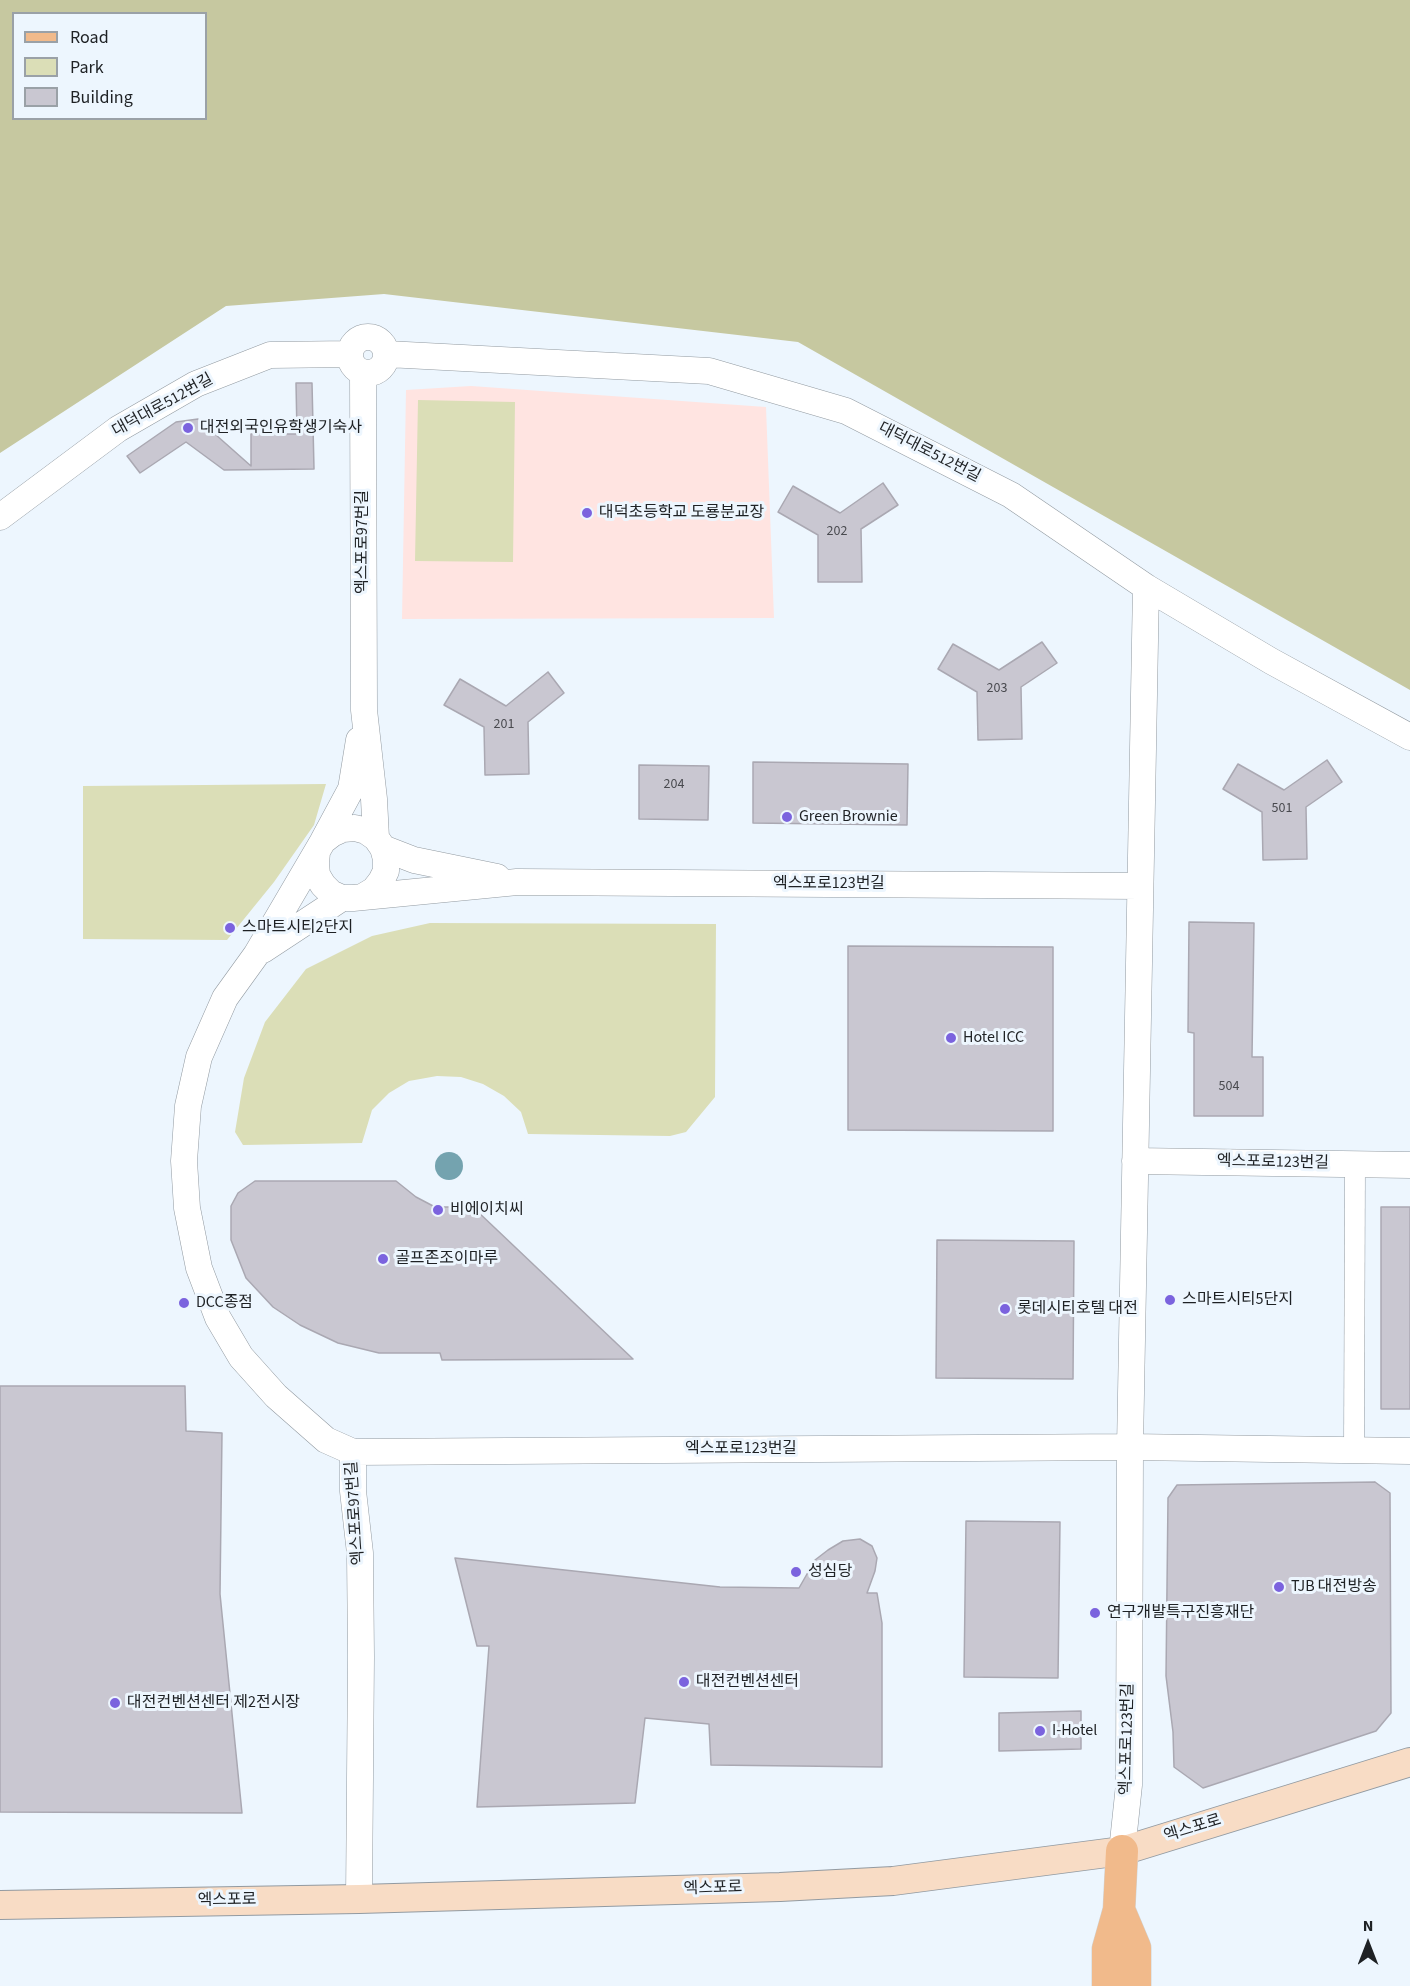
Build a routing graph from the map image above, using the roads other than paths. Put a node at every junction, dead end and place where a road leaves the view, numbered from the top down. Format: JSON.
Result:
{"nodes":[{"id":1,"x":356,"y":364,"type":"junction"},
{"id":2,"x":0,"y":517,"type":"edge"},
{"id":3,"x":1146,"y":587,"type":"junction"},
{"id":4,"x":363,"y":710,"type":"junction"},
{"id":5,"x":1410,"y":737,"type":"edge"},
{"id":6,"x":380,"y":843,"type":"junction"},
{"id":7,"x":320,"y":847,"type":"junction"},
{"id":8,"x":518,"y":882,"type":"junction"},
{"id":9,"x":1140,"y":886,"type":"junction"},
{"id":10,"x":353,"y":897,"type":"junction"},
{"id":11,"x":256,"y":956,"type":"junction"},
{"id":12,"x":1135,"y":1161,"type":"junction"},
{"id":13,"x":1355,"y":1164,"type":"junction"},
{"id":14,"x":1410,"y":1165,"type":"edge"},
{"id":15,"x":1130,"y":1447,"type":"junction"},
{"id":16,"x":1354,"y":1451,"type":"junction"},
{"id":17,"x":1410,"y":1451,"type":"edge"},
{"id":18,"x":353,"y":1452,"type":"junction"},
{"id":19,"x":1410,"y":1762,"type":"edge"},
{"id":20,"x":1122,"y":1851,"type":"junction"},
{"id":21,"x":359,"y":1899,"type":"junction"},
{"id":22,"x":0,"y":1905,"type":"edge"},
{"id":23,"x":1119,"y":1910,"type":"junction"},
{"id":24,"x":1108,"y":1986,"type":"edge"},
{"id":25,"x":1135,"y":1986,"type":"edge"}],
"edges":[{"from":1,"to":2,"type":"street","name":"대덕대로512번길"},
{"from":1,"to":3,"type":"street","name":"대덕대로512번길"},
{"from":1,"to":4,"type":"street","name":"엑스포로97번길"},
{"from":3,"to":5,"type":"street","name":"대덕대로512번길"},
{"from":3,"to":9,"type":"street","name":"엑스포로123번길"},
{"from":4,"to":6,"type":"street"},
{"from":4,"to":7,"type":"street"},
{"from":6,"to":7,"type":"street"},
{"from":6,"to":8,"type":"street"},
{"from":6,"to":10,"type":"street"},
{"from":7,"to":10,"type":"street"},
{"from":7,"to":11,"type":"street"},
{"from":8,"to":9,"type":"street","name":"엑스포로123번길"},
{"from":8,"to":10,"type":"street"},
{"from":9,"to":12,"type":"street","name":"엑스포로123번길"},
{"from":10,"to":11,"type":"street"},
{"from":11,"to":18,"type":"street","name":"엑스포로97번길"},
{"from":12,"to":13,"type":"street","name":"엑스포로123번길"},
{"from":12,"to":15,"type":"street","name":"엑스포로123번길"},
{"from":13,"to":14,"type":"street","name":"엑스포로123번길"},
{"from":13,"to":16,"type":"street"},
{"from":15,"to":16,"type":"street","name":"엑스포로123번길"},
{"from":15,"to":18,"type":"street","name":"엑스포로123번길"},
{"from":15,"to":20,"type":"street","name":"엑스포로123번길"},
{"from":16,"to":17,"type":"street","name":"엑스포로123번길"},
{"from":18,"to":21,"type":"street","name":"엑스포로97번길"},
{"from":19,"to":20,"type":"main road","name":"엑스포로"},
{"from":20,"to":21,"type":"main road","name":"엑스포로"},
{"from":20,"to":23,"type":"main road"},
{"from":21,"to":22,"type":"main road","name":"엑스포로"},
{"from":23,"to":24,"type":"main road"},
{"from":23,"to":25,"type":"main road"}]}
